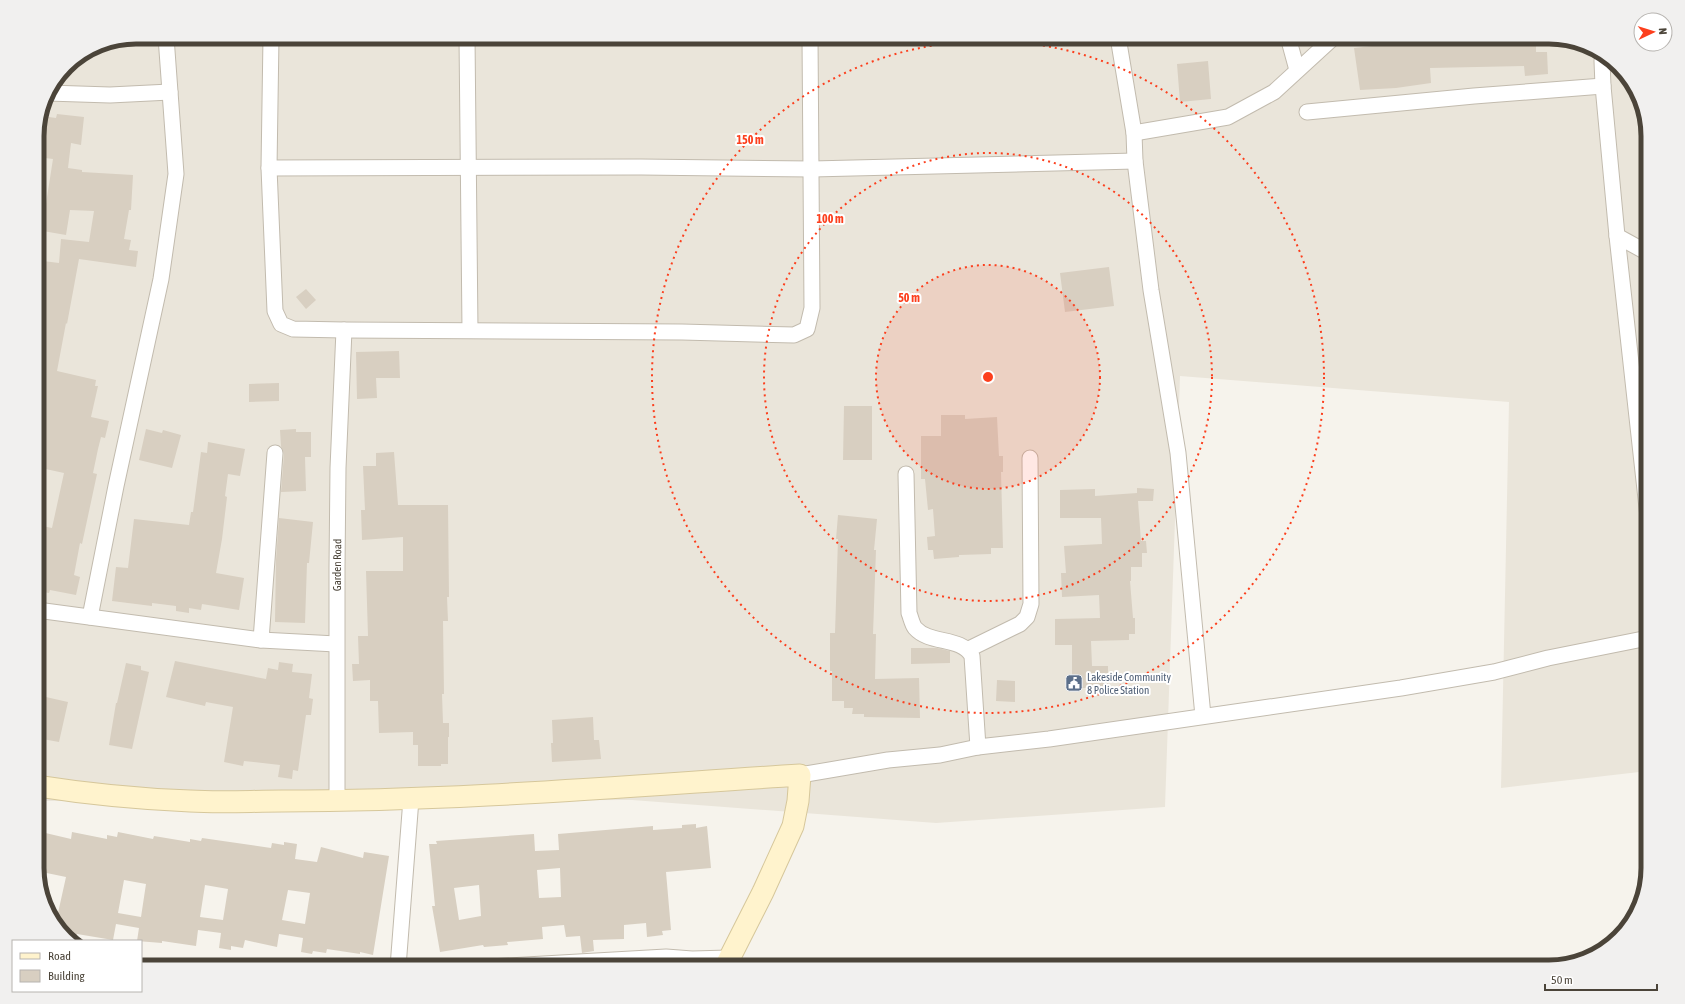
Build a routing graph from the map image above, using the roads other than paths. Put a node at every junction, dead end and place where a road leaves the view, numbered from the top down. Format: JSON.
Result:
{"nodes":[{"id":1,"x":167,"y":44,"type":"edge"},
{"id":2,"x":271,"y":44,"type":"edge"},
{"id":3,"x":467,"y":44,"type":"edge"},
{"id":4,"x":810,"y":44,"type":"edge"},
{"id":5,"x":1119,"y":44,"type":"edge"},
{"id":6,"x":1290,"y":44,"type":"edge"},
{"id":7,"x":1326,"y":44,"type":"edge"},
{"id":8,"x":1602,"y":61,"type":"edge"},
{"id":9,"x":1297,"y":70,"type":"junction"},
{"id":10,"x":1603,"y":86,"type":"junction"},
{"id":11,"x":55,"y":92,"type":"edge"},
{"id":12,"x":170,"y":92,"type":"junction"},
{"id":13,"x":1307,"y":112,"type":"dead end"},
{"id":14,"x":1134,"y":133,"type":"junction"},
{"id":15,"x":1135,"y":161,"type":"junction"},
{"id":16,"x":469,"y":167,"type":"junction"},
{"id":17,"x":269,"y":168,"type":"junction"},
{"id":18,"x":812,"y":169,"type":"junction"},
{"id":19,"x":1617,"y":236,"type":"junction"},
{"id":20,"x":1641,"y":249,"type":"edge"},
{"id":21,"x":344,"y":330,"type":"junction"},
{"id":22,"x":470,"y":330,"type":"junction"},
{"id":23,"x":275,"y":453,"type":"dead end"},
{"id":24,"x":1641,"y":454,"type":"edge"},
{"id":25,"x":1030,"y":458,"type":"dead end"},
{"id":26,"x":906,"y":474,"type":"dead end"},
{"id":27,"x":44,"y":611,"type":"edge"},
{"id":28,"x":90,"y":617,"type":"junction"},
{"id":29,"x":1641,"y":639,"type":"edge"},
{"id":30,"x":261,"y":640,"type":"junction"},
{"id":31,"x":336,"y":644,"type":"junction"},
{"id":32,"x":969,"y":650,"type":"junction"},
{"id":33,"x":1203,"y":716,"type":"junction"},
{"id":34,"x":978,"y":747,"type":"junction"},
{"id":35,"x":800,"y":775,"type":"junction"},
{"id":36,"x":44,"y":787,"type":"edge"},
{"id":37,"x":411,"y":799,"type":"junction"},
{"id":38,"x":337,"y":801,"type":"junction"},
{"id":39,"x":399,"y":960,"type":"edge"},
{"id":40,"x":613,"y":960,"type":"edge"},
{"id":41,"x":701,"y":960,"type":"edge"},
{"id":42,"x":729,"y":960,"type":"edge"}],
"edges":[{"from":1,"to":12,"type":"street"},
{"from":2,"to":17,"type":"street"},
{"from":3,"to":16,"type":"street"},
{"from":4,"to":18,"type":"street"},
{"from":5,"to":14,"type":"street"},
{"from":6,"to":9,"type":"street"},
{"from":7,"to":9,"type":"street"},
{"from":8,"to":10,"type":"street"},
{"from":9,"to":14,"type":"street"},
{"from":10,"to":13,"type":"street"},
{"from":10,"to":19,"type":"street"},
{"from":11,"to":12,"type":"street"},
{"from":12,"to":28,"type":"street"},
{"from":14,"to":15,"type":"street"},
{"from":15,"to":18,"type":"street"},
{"from":15,"to":33,"type":"street"},
{"from":16,"to":17,"type":"street"},
{"from":16,"to":18,"type":"street"},
{"from":16,"to":22,"type":"street"},
{"from":17,"to":21,"type":"street"},
{"from":18,"to":22,"type":"street"},
{"from":19,"to":20,"type":"street"},
{"from":19,"to":24,"type":"street"},
{"from":21,"to":22,"type":"street"},
{"from":21,"to":31,"type":"street","name":"Garden Road"},
{"from":23,"to":30,"type":"street"},
{"from":25,"to":32,"type":"street"},
{"from":26,"to":32,"type":"street"},
{"from":27,"to":28,"type":"street"},
{"from":28,"to":30,"type":"street"},
{"from":29,"to":33,"type":"street"},
{"from":30,"to":31,"type":"street"},
{"from":31,"to":38,"type":"street","name":"Garden Road"},
{"from":32,"to":34,"type":"street"},
{"from":33,"to":34,"type":"street"},
{"from":34,"to":35,"type":"street"},
{"from":35,"to":37,"type":"street"},
{"from":35,"to":42,"type":"street"},
{"from":36,"to":38,"type":"street"},
{"from":37,"to":38,"type":"street"},
{"from":37,"to":39,"type":"street"},
{"from":40,"to":41,"type":"street"}]}
